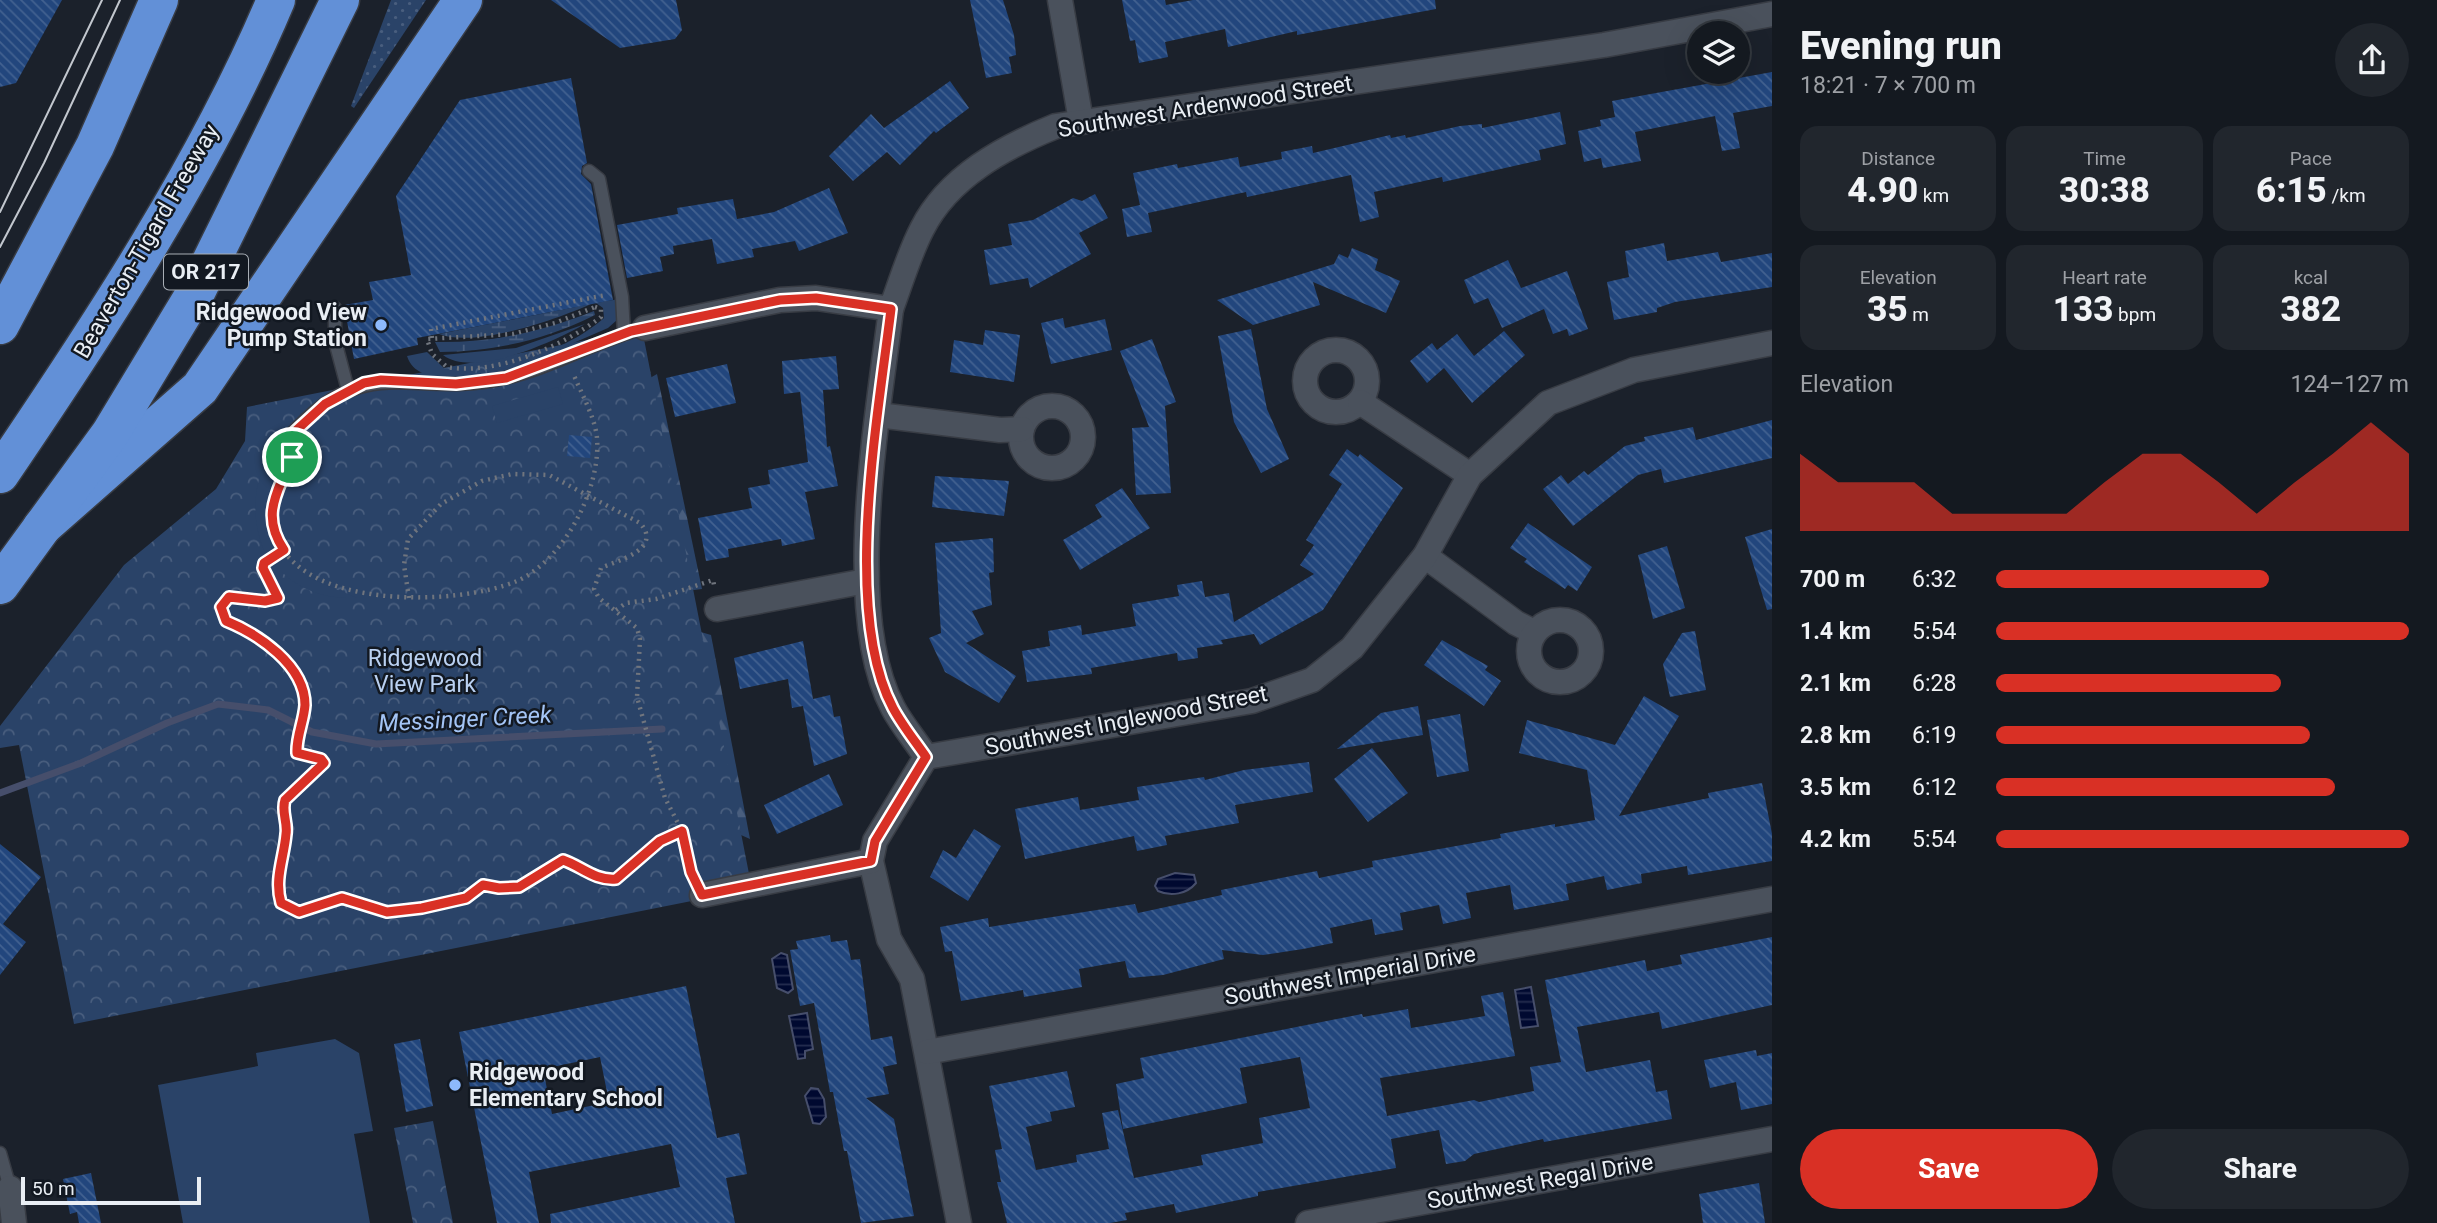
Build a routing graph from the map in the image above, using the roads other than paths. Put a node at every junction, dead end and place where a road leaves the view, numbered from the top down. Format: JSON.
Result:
{"nodes":[{"id":1,"x":159,"y":0,"type":"edge"},
{"id":2,"x":276,"y":0,"type":"edge"},
{"id":3,"x":340,"y":0,"type":"edge"},
{"id":4,"x":463,"y":0,"type":"edge"},
{"id":5,"x":1060,"y":0,"type":"edge"},
{"id":6,"x":1772,"y":14,"type":"edge"},
{"id":7,"x":1081,"y":121,"type":"junction"},
{"id":8,"x":589,"y":172,"type":"dead end"},
{"id":9,"x":335,"y":308,"type":"dead end"},
{"id":10,"x":891,"y":309,"type":"junction"},
{"id":11,"x":0,"y":325,"type":"edge"},
{"id":12,"x":634,"y":331,"type":"junction"},
{"id":13,"x":1772,"y":343,"type":"edge"},
{"id":14,"x":348,"y":390,"type":"junction"},
{"id":15,"x":1360,"y":402,"type":"dead end"},
{"id":16,"x":878,"y":415,"type":"junction"},
{"id":17,"x":1022,"y":429,"type":"dead end"},
{"id":18,"x":289,"y":437,"type":"road end"},
{"id":19,"x":0,"y":474,"type":"edge"},
{"id":20,"x":1470,"y":475,"type":"junction"},
{"id":21,"x":42,"y":527,"type":"junction"},
{"id":22,"x":1425,"y":556,"type":"junction"},
{"id":23,"x":866,"y":581,"type":"junction"},
{"id":24,"x":0,"y":584,"type":"edge"},
{"id":25,"x":718,"y":609,"type":"road end"},
{"id":26,"x":1534,"y":632,"type":"dead end"},
{"id":27,"x":926,"y":757,"type":"junction"},
{"id":28,"x":871,"y":861,"type":"junction"},
{"id":29,"x":702,"y":895,"type":"road end"},
{"id":30,"x":1772,"y":899,"type":"edge"},
{"id":31,"x":927,"y":1052,"type":"junction"},
{"id":32,"x":1772,"y":1139,"type":"edge"},
{"id":33,"x":0,"y":1153,"type":"edge"},
{"id":34,"x":10,"y":1188,"type":"joint"},
{"id":35,"x":14,"y":1223,"type":"edge"},
{"id":36,"x":959,"y":1223,"type":"edge"},
{"id":37,"x":1308,"y":1223,"type":"edge"}],
"edges":[{"from":1,"to":11,"type":"highway"},
{"from":2,"to":19,"type":"highway","name":"Beaverton-Tigard Freeway","number":"OR 217"},
{"from":3,"to":21,"type":"highway","number":"OR 217"},
{"from":4,"to":21,"type":"highway"},
{"from":5,"to":7,"type":"street"},
{"from":6,"to":7,"type":"street","name":"Southwest Ardenwood Street"},
{"from":7,"to":10,"type":"street","name":"Southwest Ardenwood Street"},
{"from":8,"to":12,"type":"lane"},
{"from":9,"to":14,"type":"lane"},
{"from":10,"to":12,"type":"street"},
{"from":10,"to":16,"type":"street","name":"Southwest Ardenwood Street"},
{"from":12,"to":14,"type":"lane"},
{"from":13,"to":20,"type":"street","name":"Southwest Inglewood Street"},
{"from":14,"to":18,"type":"lane"},
{"from":15,"to":20,"type":"street"},
{"from":16,"to":17,"type":"street"},
{"from":16,"to":23,"type":"street","name":"Southwest Ardenwood Street"},
{"from":20,"to":22,"type":"street","name":"Southwest Inglewood Street"},
{"from":21,"to":24,"type":"highway","number":"OR 217"},
{"from":22,"to":26,"type":"street"},
{"from":22,"to":27,"type":"street","name":"Southwest Inglewood Street"},
{"from":23,"to":25,"type":"street"},
{"from":23,"to":27,"type":"street","name":"Southwest Ardenwood Street"},
{"from":27,"to":28,"type":"street"},
{"from":28,"to":29,"type":"street"},
{"from":28,"to":31,"type":"street"},
{"from":30,"to":31,"type":"street","name":"Southwest Imperial Drive"},
{"from":31,"to":36,"type":"street"},
{"from":32,"to":37,"type":"street","name":"Southwest Regal Drive"},
{"from":33,"to":34,"type":"lane"},
{"from":34,"to":35,"type":"street"}]}
